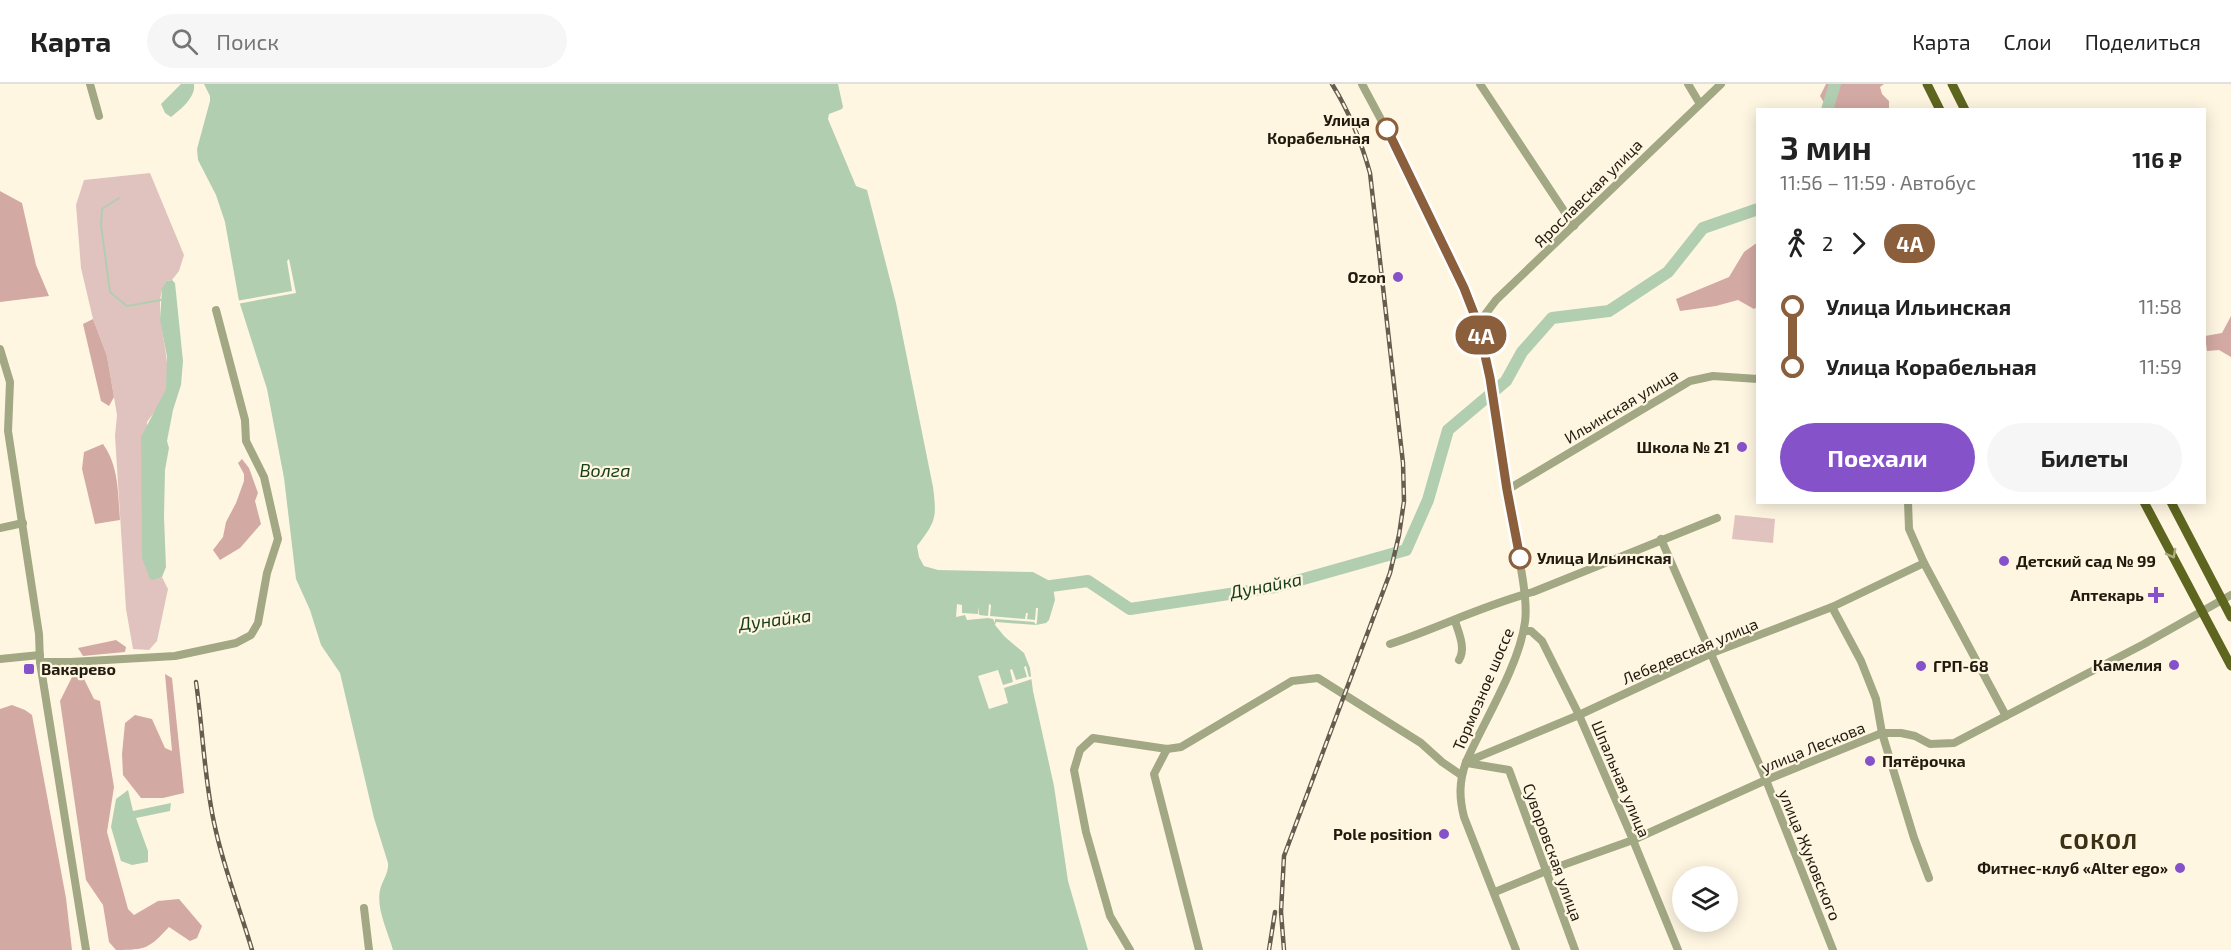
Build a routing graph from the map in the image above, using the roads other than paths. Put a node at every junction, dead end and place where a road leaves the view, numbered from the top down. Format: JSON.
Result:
{"nodes":[{"id":1,"x":90,"y":84,"type":"edge"},
{"id":2,"x":1362,"y":84,"type":"edge"},
{"id":3,"x":1480,"y":84,"type":"edge"},
{"id":4,"x":1688,"y":84,"type":"edge"},
{"id":5,"x":1721,"y":84,"type":"edge"},
{"id":6,"x":1927,"y":84,"type":"edge"},
{"id":7,"x":1952,"y":84,"type":"edge"},
{"id":8,"x":1700,"y":104,"type":"junction"},
{"id":9,"x":1939,"y":108,"type":"edge"},
{"id":10,"x":1964,"y":108,"type":"edge"},
{"id":11,"x":99,"y":116,"type":"dead end"},
{"id":12,"x":1574,"y":226,"type":"junction"},
{"id":13,"x":216,"y":310,"type":"dead end"},
{"id":14,"x":1478,"y":324,"type":"junction"},
{"id":15,"x":0,"y":349,"type":"edge"},
{"id":16,"x":1756,"y":379,"type":"edge"},
{"id":17,"x":4,"y":422,"type":"edge"},
{"id":18,"x":1507,"y":490,"type":"junction"},
{"id":19,"x":1908,"y":504,"type":"edge"},
{"id":20,"x":2146,"y":504,"type":"edge"},
{"id":21,"x":2174,"y":504,"type":"edge"},
{"id":22,"x":1717,"y":518,"type":"dead end"},
{"id":23,"x":23,"y":523,"type":"junction"},
{"id":24,"x":0,"y":528,"type":"edge"},
{"id":25,"x":1661,"y":539,"type":"junction"},
{"id":26,"x":1924,"y":563,"type":"junction"},
{"id":27,"x":1525,"y":594,"type":"junction"},
{"id":28,"x":2231,"y":595,"type":"edge"},
{"id":29,"x":2222,"y":600,"type":"junction"},
{"id":30,"x":1832,"y":607,"type":"junction"},
{"id":31,"x":2202,"y":612,"type":"junction"},
{"id":32,"x":2231,"y":617,"type":"edge"},
{"id":33,"x":1455,"y":621,"type":"junction"},
{"id":34,"x":1524,"y":631,"type":"junction"},
{"id":35,"x":1390,"y":644,"type":"dead end"},
{"id":36,"x":1712,"y":654,"type":"junction"},
{"id":37,"x":40,"y":658,"type":"junction"},
{"id":38,"x":0,"y":659,"type":"edge"},
{"id":39,"x":1459,"y":660,"type":"dead end"},
{"id":40,"x":2231,"y":666,"type":"edge"},
{"id":41,"x":1579,"y":715,"type":"junction"},
{"id":42,"x":2006,"y":716,"type":"junction"},
{"id":43,"x":1882,"y":733,"type":"junction"},
{"id":44,"x":1167,"y":749,"type":"junction"},
{"id":45,"x":1466,"y":762,"type":"junction"},
{"id":46,"x":1461,"y":775,"type":"junction"},
{"id":47,"x":1766,"y":780,"type":"junction"},
{"id":48,"x":1633,"y":840,"type":"junction"},
{"id":49,"x":1546,"y":870,"type":"junction"},
{"id":50,"x":1929,"y":878,"type":"dead end"},
{"id":51,"x":1495,"y":892,"type":"junction"},
{"id":52,"x":364,"y":908,"type":"dead end"},
{"id":53,"x":86,"y":950,"type":"edge"},
{"id":54,"x":369,"y":950,"type":"edge"},
{"id":55,"x":1130,"y":950,"type":"edge"},
{"id":56,"x":1199,"y":950,"type":"edge"},
{"id":57,"x":1516,"y":950,"type":"edge"},
{"id":58,"x":1575,"y":950,"type":"edge"},
{"id":59,"x":1678,"y":950,"type":"edge"},
{"id":60,"x":1833,"y":950,"type":"edge"}],
"edges":[{"from":1,"to":11,"type":"street"},
{"from":2,"to":14,"type":"street","name":"Тормозное шоссе"},
{"from":3,"to":12,"type":"street"},
{"from":4,"to":8,"type":"street"},
{"from":5,"to":8,"type":"street","name":"Ярославская улица"},
{"from":6,"to":9,"type":"main road"},
{"from":7,"to":10,"type":"main road"},
{"from":8,"to":12,"type":"street","name":"Ярославская улица"},
{"from":12,"to":14,"type":"street","name":"Ярославская улица"},
{"from":13,"to":37,"type":"street"},
{"from":14,"to":18,"type":"street","name":"Тормозное шоссе"},
{"from":15,"to":17,"type":"street"},
{"from":16,"to":18,"type":"street","name":"Ильинская улица"},
{"from":17,"to":23,"type":"street"},
{"from":18,"to":27,"type":"street","name":"Тормозное шоссе"},
{"from":19,"to":26,"type":"street"},
{"from":20,"to":31,"type":"main road","one_way":true},
{"from":21,"to":29,"type":"main road"},
{"from":22,"to":25,"type":"street"},
{"from":23,"to":24,"type":"street"},
{"from":23,"to":37,"type":"street"},
{"from":25,"to":27,"type":"street"},
{"from":25,"to":36,"type":"street","name":"улица Жуковского"},
{"from":26,"to":30,"type":"street","name":"Лебедевская улица"},
{"from":26,"to":42,"type":"street"},
{"from":27,"to":33,"type":"street"},
{"from":27,"to":34,"type":"street","name":"Тормозное шоссе"},
{"from":28,"to":29,"type":"street","name":"улица Лескова"},
{"from":29,"to":31,"type":"street","name":"улица Лескова"},
{"from":29,"to":32,"type":"main road"},
{"from":30,"to":36,"type":"street","name":"Лебедевская улица"},
{"from":30,"to":43,"type":"street"},
{"from":31,"to":40,"type":"main road"},
{"from":31,"to":42,"type":"street","name":"улица Лескова"},
{"from":33,"to":35,"type":"street"},
{"from":33,"to":39,"type":"street"},
{"from":34,"to":41,"type":"street","name":"Шпальная улица"},
{"from":34,"to":45,"type":"street","name":"Тормозное шоссе"},
{"from":36,"to":41,"type":"street","name":"Лебедевская улица"},
{"from":36,"to":47,"type":"street","name":"улица Жуковского"},
{"from":37,"to":38,"type":"street"},
{"from":37,"to":53,"type":"street"},
{"from":41,"to":45,"type":"street","name":"Лебедевская улица"},
{"from":41,"to":48,"type":"street","name":"Шпальная улица"},
{"from":42,"to":43,"type":"street","name":"улица Лескова"},
{"from":43,"to":47,"type":"street","name":"улица Лескова"},
{"from":43,"to":50,"type":"street"},
{"from":44,"to":46,"type":"street"},
{"from":44,"to":55,"type":"street"},
{"from":44,"to":56,"type":"street"},
{"from":45,"to":46,"type":"street","name":"Тормозное шоссе"},
{"from":45,"to":49,"type":"street","name":"Суворовская улица"},
{"from":46,"to":51,"type":"street","name":"Тормозное шоссе"},
{"from":47,"to":48,"type":"street","name":"улица Лескова"},
{"from":47,"to":60,"type":"street","name":"улица Жуковского"},
{"from":48,"to":49,"type":"street","name":"улица Лескова"},
{"from":48,"to":59,"type":"street","name":"Шпальная улица"},
{"from":49,"to":51,"type":"street","name":"улица Лескова"},
{"from":49,"to":58,"type":"street","name":"Суворовская улица"},
{"from":51,"to":57,"type":"street","name":"Тормозное шоссе"},
{"from":52,"to":54,"type":"street"}]}
